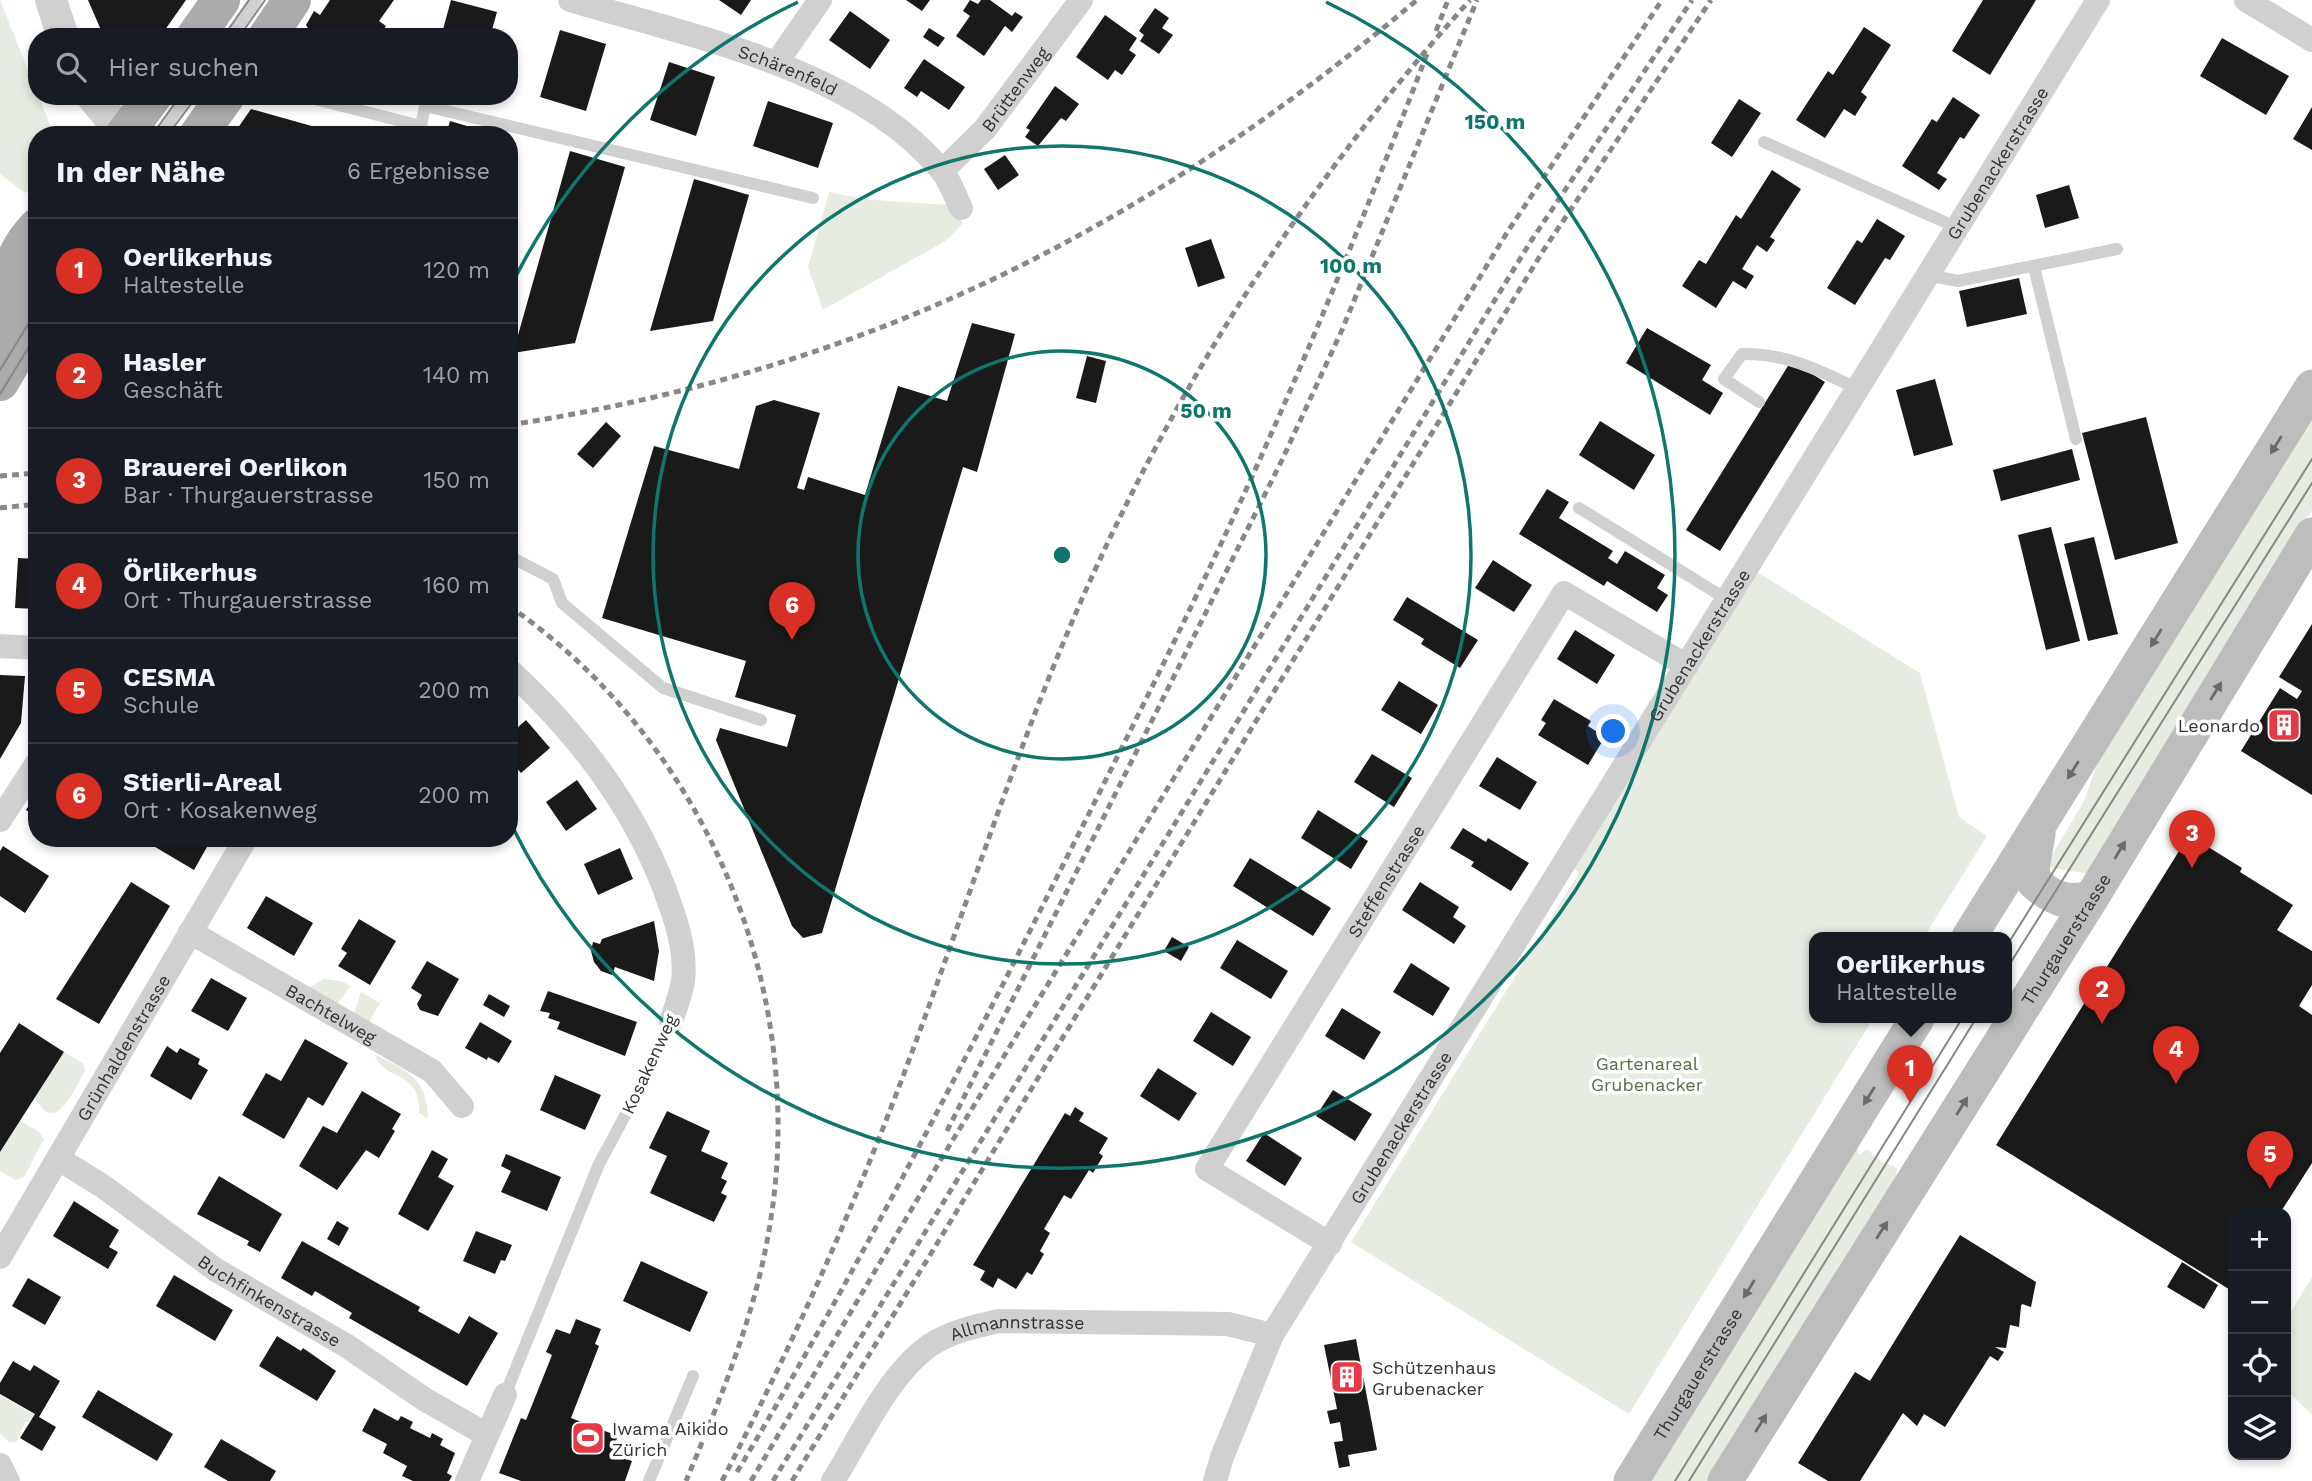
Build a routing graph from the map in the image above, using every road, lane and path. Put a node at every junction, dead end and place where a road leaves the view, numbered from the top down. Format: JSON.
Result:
{"nodes":[{"id":1,"x":51,"y":0,"type":"edge"},
{"id":2,"x":221,"y":0,"type":"edge"},
{"id":3,"x":256,"y":0,"type":"edge"},
{"id":4,"x":292,"y":0,"type":"edge"},
{"id":5,"x":570,"y":0,"type":"edge"},
{"id":6,"x":820,"y":0,"type":"edge"},
{"id":7,"x":1081,"y":0,"type":"edge"},
{"id":8,"x":2098,"y":0,"type":"edge"},
{"id":9,"x":2246,"y":0,"type":"edge"},
{"id":10,"x":60,"y":28,"type":"edge"},
{"id":11,"x":201,"y":28,"type":"edge"},
{"id":12,"x":236,"y":28,"type":"edge"},
{"id":13,"x":273,"y":28,"type":"edge"},
{"id":14,"x":2312,"y":40,"type":"edge"},
{"id":15,"x":777,"y":62,"type":"junction"},
{"id":16,"x":99,"y":105,"type":"edge"},
{"id":17,"x":146,"y":105,"type":"edge"},
{"id":18,"x":182,"y":105,"type":"edge"},
{"id":19,"x":220,"y":105,"type":"edge"},
{"id":20,"x":338,"y":105,"type":"edge"},
{"id":21,"x":117,"y":126,"type":"edge"},
{"id":22,"x":131,"y":126,"type":"edge"},
{"id":23,"x":166,"y":126,"type":"edge"},
{"id":24,"x":204,"y":126,"type":"edge"},
{"id":25,"x":421,"y":126,"type":"edge"},
{"id":26,"x":421,"y":126,"type":"edge"},
{"id":27,"x":509,"y":126,"type":"edge"},
{"id":28,"x":518,"y":128,"type":"edge"},
{"id":29,"x":1764,"y":142,"type":"dead end"},
{"id":30,"x":942,"y":171,"type":"junction"},
{"id":31,"x":813,"y":198,"type":"dead end"},
{"id":32,"x":961,"y":208,"type":"dead end"},
{"id":33,"x":1956,"y":227,"type":"junction"},
{"id":34,"x":28,"y":236,"type":"edge"},
{"id":35,"x":2117,"y":249,"type":"dead end"},
{"id":36,"x":2034,"y":267,"type":"junction"},
{"id":37,"x":1927,"y":275,"type":"junction"},
{"id":38,"x":22,"y":338,"type":"edge"},
{"id":39,"x":0,"y":382,"type":"edge"},
{"id":40,"x":2312,"y":387,"type":"edge"},
{"id":41,"x":1856,"y":388,"type":"junction"},
{"id":42,"x":1759,"y":402,"type":"dead end"},
{"id":43,"x":2077,"y":439,"type":"dead end"},
{"id":44,"x":1579,"y":508,"type":"dead end"},
{"id":45,"x":2312,"y":535,"type":"edge"},
{"id":46,"x":518,"y":560,"type":"edge"},
{"id":47,"x":1728,"y":600,"type":"junction"},
{"id":48,"x":0,"y":646,"type":"edge"},
{"id":49,"x":28,"y":648,"type":"edge"},
{"id":50,"x":1687,"y":666,"type":"junction"},
{"id":51,"x":518,"y":679,"type":"edge"},
{"id":52,"x":761,"y":720,"type":"dead end"},
{"id":53,"x":28,"y":777,"type":"edge"},
{"id":54,"x":0,"y":820,"type":"edge"},
{"id":55,"x":2039,"y":824,"type":"junction"},
{"id":56,"x":241,"y":847,"type":"edge"},
{"id":57,"x":2092,"y":897,"type":"junction"},
{"id":58,"x":190,"y":932,"type":"junction"},
{"id":59,"x":1972,"y":932,"type":"edge"},
{"id":60,"x":671,"y":1022,"type":"joint"},
{"id":61,"x":1914,"y":1023,"type":"edge"},
{"id":62,"x":462,"y":1106,"type":"dead end"},
{"id":63,"x":59,"y":1159,"type":"junction"},
{"id":64,"x":1330,"y":1244,"type":"junction"},
{"id":65,"x":0,"y":1257,"type":"edge"},
{"id":66,"x":1272,"y":1335,"type":"junction"},
{"id":67,"x":693,"y":1376,"type":"dead end"},
{"id":68,"x":505,"y":1395,"type":"joint"},
{"id":69,"x":487,"y":1435,"type":"junction"},
{"id":70,"x":0,"y":1465,"type":"edge"},
{"id":71,"x":8,"y":1481,"type":"edge"},
{"id":72,"x":467,"y":1481,"type":"edge"},
{"id":73,"x":649,"y":1481,"type":"edge"},
{"id":74,"x":834,"y":1481,"type":"edge"},
{"id":75,"x":1215,"y":1481,"type":"edge"},
{"id":76,"x":1631,"y":1481,"type":"edge"},
{"id":77,"x":1725,"y":1481,"type":"edge"}],
"edges":[{"from":1,"to":10,"type":"street"},
{"from":2,"to":11,"type":"main road"},
{"from":3,"to":12,"type":"lane"},
{"from":4,"to":13,"type":"main road"},
{"from":5,"to":15,"type":"street","name":"Schärenfeld"},
{"from":6,"to":15,"type":"street"},
{"from":7,"to":30,"type":"street","name":"Brüttenweg"},
{"from":8,"to":33,"type":"street","name":"Grubenackerstrasse"},
{"from":9,"to":14,"type":"street"},
{"from":15,"to":30,"type":"street","name":"Schärenfeld"},
{"from":16,"to":21,"type":"street"},
{"from":17,"to":22,"type":"main road"},
{"from":18,"to":23,"type":"lane"},
{"from":19,"to":24,"type":"main road"},
{"from":20,"to":25,"type":"lane"},
{"from":26,"to":27,"type":"lane"},
{"from":28,"to":31,"type":"lane"},
{"from":29,"to":33,"type":"lane"},
{"from":30,"to":32,"type":"street","name":"Schärenfeld"},
{"from":33,"to":37,"type":"street","name":"Grubenackerstrasse"},
{"from":34,"to":38,"type":"main road"},
{"from":35,"to":36,"type":"lane"},
{"from":36,"to":37,"type":"lane"},
{"from":36,"to":43,"type":"lane"},
{"from":37,"to":41,"type":"street","name":"Grubenackerstrasse"},
{"from":38,"to":39,"type":"main road"},
{"from":40,"to":55,"type":"main road","one_way":true},
{"from":41,"to":42,"type":"lane"},
{"from":41,"to":47,"type":"street","name":"Grubenackerstrasse"},
{"from":44,"to":47,"type":"lane"},
{"from":57,"to":45,"type":"main road","name":"Thurgauerstrasse","one_way":true},
{"from":46,"to":52,"type":"lane"},
{"from":47,"to":50,"type":"street","name":"Grubenackerstrasse"},
{"from":48,"to":49,"type":"street"},
{"from":50,"to":64,"type":"street","name":"Grubenackerstrasse"},
{"from":50,"to":64,"type":"street","name":"Steffenstrasse"},
{"from":51,"to":60,"type":"street","name":"Kosakenweg"},
{"from":53,"to":54,"type":"street"},
{"from":55,"to":57,"type":"main road"},
{"from":55,"to":59,"type":"main road"},
{"from":56,"to":58,"type":"street","name":"Grünhaldenstrasse"},
{"from":77,"to":57,"type":"main road","name":"Thurgauerstrasse","one_way":true},
{"from":58,"to":62,"type":"street","name":"Bachtelweg"},
{"from":58,"to":63,"type":"street","name":"Grünhaldenstrasse"},
{"from":60,"to":68,"type":"lane","name":"Kosakenweg"},
{"from":61,"to":76,"type":"main road","name":"Thurgauerstrasse","one_way":true},
{"from":63,"to":65,"type":"street","name":"Grünhaldenstrasse"},
{"from":63,"to":69,"type":"street","name":"Buchfinkenstrasse"},
{"from":64,"to":66,"type":"street","name":"Grubenackerstrasse"},
{"from":66,"to":74,"type":"street","name":"Allmannstrasse"},
{"from":66,"to":75,"type":"street","name":"Grubenackerstrasse"},
{"from":67,"to":73,"type":"lane"},
{"from":68,"to":69,"type":"street","name":"Kosakenweg"},
{"from":69,"to":72,"type":"street","name":"Kosakenweg"},
{"from":70,"to":71,"type":"street"}]}
